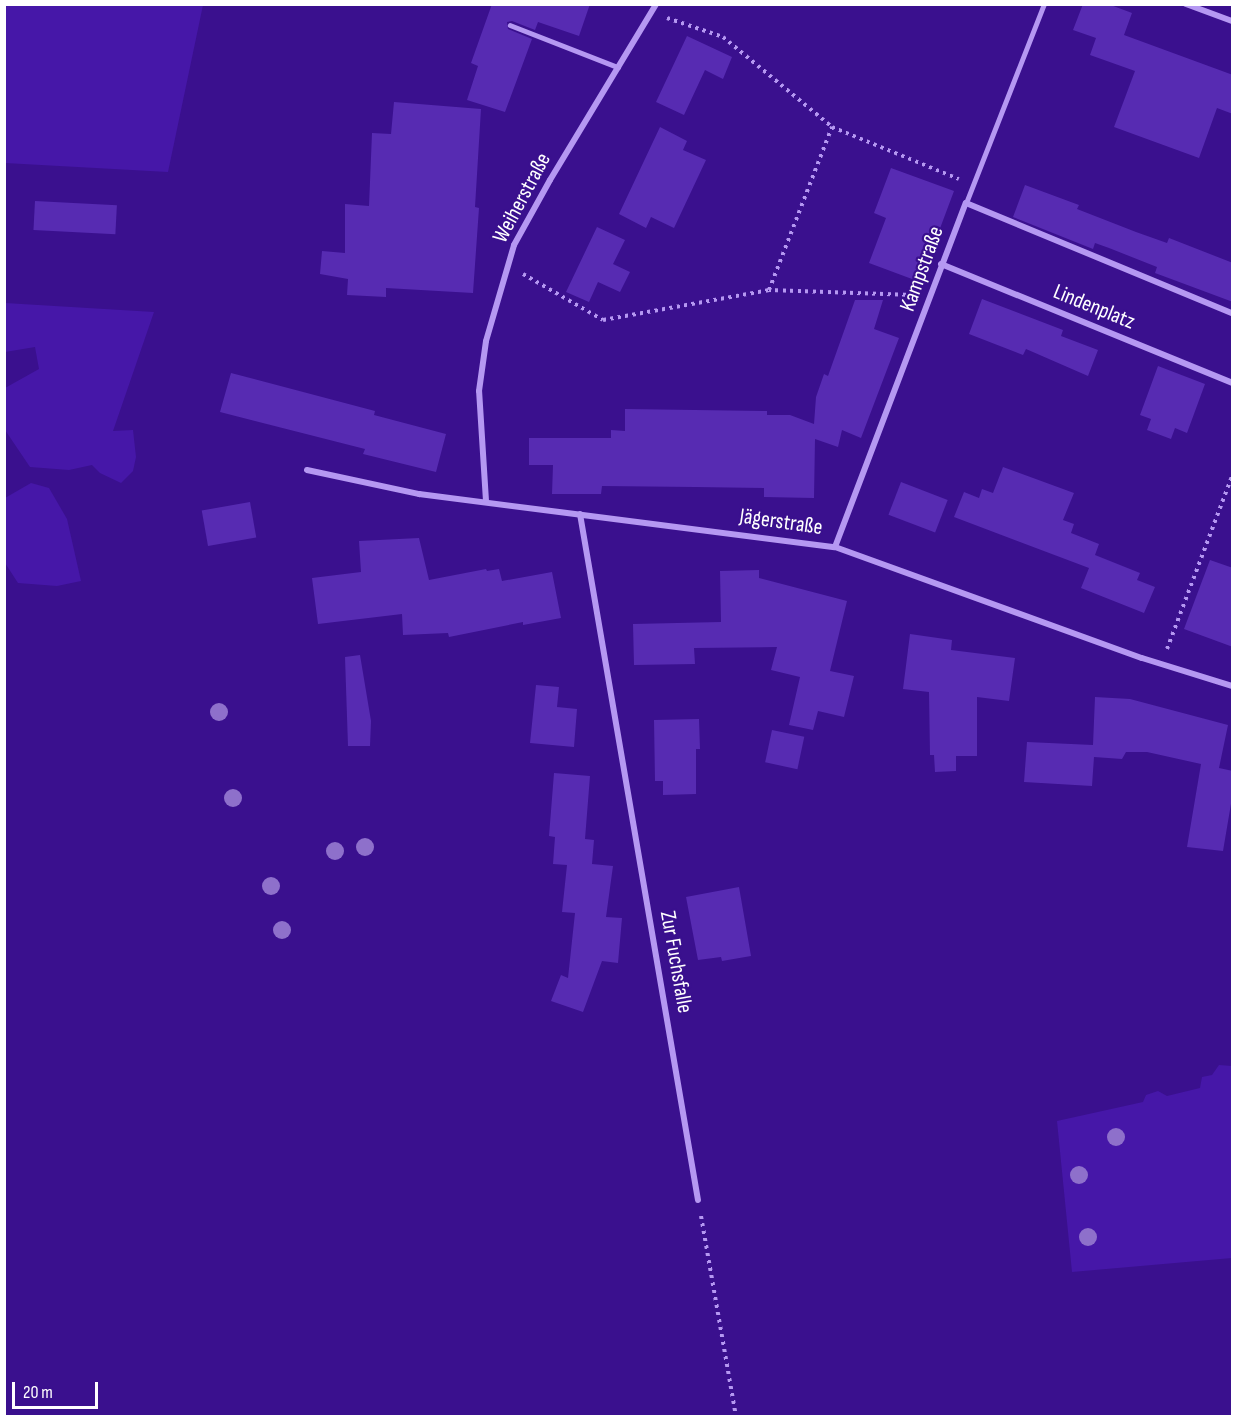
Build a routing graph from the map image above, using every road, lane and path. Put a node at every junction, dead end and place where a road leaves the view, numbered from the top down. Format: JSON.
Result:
{"nodes":[{"id":1,"x":656,"y":4,"type":"edge"},
{"id":2,"x":1044,"y":4,"type":"edge"},
{"id":3,"x":1186,"y":4,"type":"edge"},
{"id":4,"x":1198,"y":7,"type":"edge"},
{"id":5,"x":651,"y":13,"type":"junction"},
{"id":6,"x":1233,"y":21,"type":"edge"},
{"id":7,"x":510,"y":26,"type":"dead end"},
{"id":8,"x":618,"y":67,"type":"junction"},
{"id":9,"x":832,"y":127,"type":"junction"},
{"id":10,"x":966,"y":204,"type":"junction"},
{"id":11,"x":941,"y":264,"type":"junction"},
{"id":12,"x":508,"y":266,"type":"junction"},
{"id":13,"x":769,"y":290,"type":"junction"},
{"id":14,"x":932,"y":296,"type":"junction"},
{"id":15,"x":1233,"y":313,"type":"edge"},
{"id":16,"x":1233,"y":383,"type":"edge"},
{"id":17,"x":307,"y":470,"type":"dead end"},
{"id":18,"x":1233,"y":476,"type":"edge"},
{"id":19,"x":486,"y":501,"type":"junction"},
{"id":20,"x":580,"y":514,"type":"junction"},
{"id":21,"x":835,"y":547,"type":"junction"},
{"id":22,"x":1162,"y":664,"type":"junction"},
{"id":23,"x":1233,"y":686,"type":"edge"},
{"id":24,"x":698,"y":1200,"type":"joint"},
{"id":25,"x":736,"y":1416,"type":"edge"}],
"edges":[{"from":1,"to":5,"type":"street","name":"Weiherstraße"},
{"from":2,"to":10,"type":"lane","name":"Kampstraße"},
{"from":3,"to":4,"type":"street"},
{"from":4,"to":6,"type":"street"},
{"from":5,"to":8,"type":"street","name":"Weiherstraße"},
{"from":5,"to":9,"type":"path"},
{"from":7,"to":8,"type":"lane"},
{"from":8,"to":12,"type":"street","name":"Weiherstraße"},
{"from":9,"to":10,"type":"path"},
{"from":9,"to":13,"type":"path"},
{"from":10,"to":11,"type":"street","name":"Kampstraße"},
{"from":10,"to":15,"type":"street","name":"Lindenplatz"},
{"from":11,"to":14,"type":"street","name":"Kampstraße"},
{"from":11,"to":16,"type":"street","name":"Lindenplatz"},
{"from":12,"to":13,"type":"path"},
{"from":12,"to":19,"type":"street","name":"Weiherstraße"},
{"from":13,"to":14,"type":"path"},
{"from":14,"to":21,"type":"street","name":"Kampstraße"},
{"from":17,"to":19,"type":"street","name":"Jägerstraße"},
{"from":18,"to":22,"type":"path"},
{"from":19,"to":20,"type":"street","name":"Jägerstraße"},
{"from":20,"to":21,"type":"street","name":"Jägerstraße"},
{"from":20,"to":24,"type":"street","name":"Zur Fuchsfalle"},
{"from":21,"to":22,"type":"street","name":"Jägerstraße"},
{"from":22,"to":23,"type":"street","name":"Jägerstraße"},
{"from":24,"to":25,"type":"path"}]}
